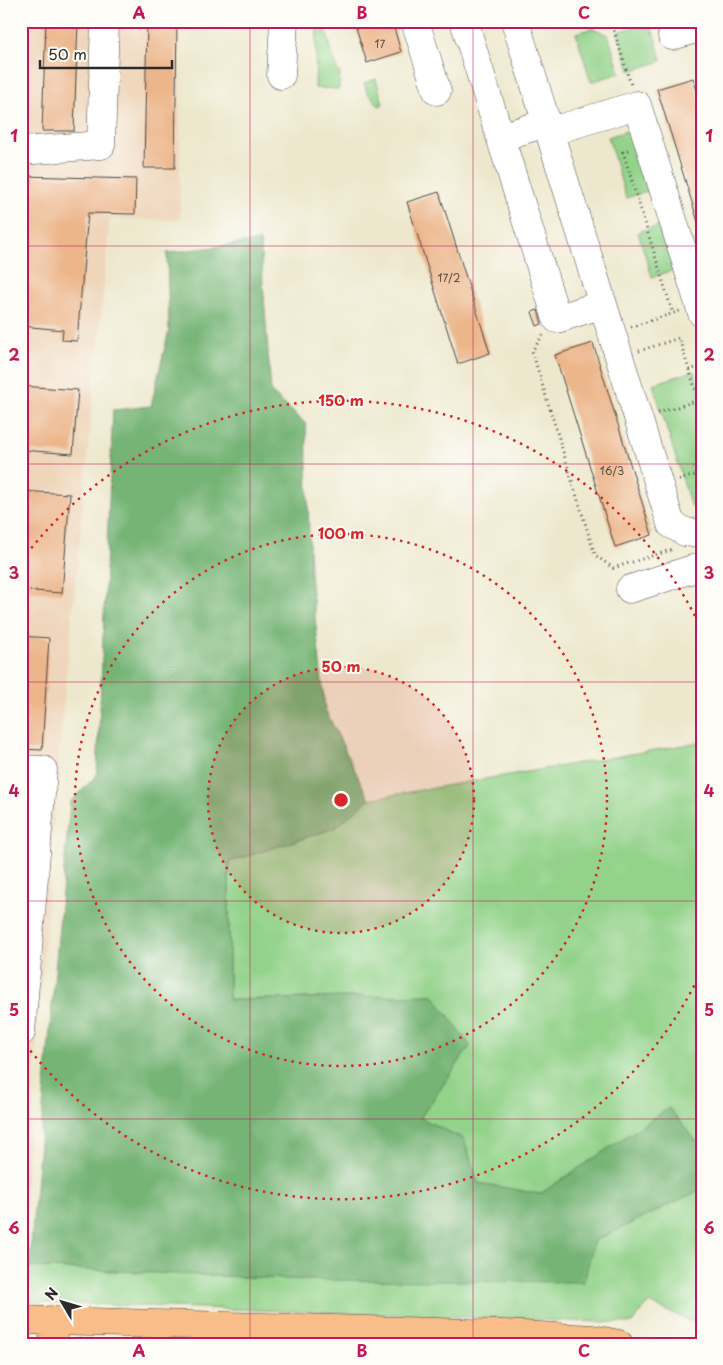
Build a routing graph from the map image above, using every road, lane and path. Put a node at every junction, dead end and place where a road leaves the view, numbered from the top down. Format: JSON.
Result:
{"nodes":[{"id":1,"x":105,"y":21,"type":"edge"},
{"id":2,"x":284,"y":21,"type":"edge"},
{"id":3,"x":415,"y":21,"type":"edge"},
{"id":4,"x":464,"y":21,"type":"edge"},
{"id":5,"x":515,"y":21,"type":"edge"},
{"id":6,"x":611,"y":21,"type":"edge"},
{"id":7,"x":702,"y":27,"type":"edge"},
{"id":8,"x":672,"y":36,"type":"dead end"},
{"id":9,"x":281,"y":76,"type":"dead end"},
{"id":10,"x":437,"y":91,"type":"dead end"},
{"id":11,"x":637,"y":105,"type":"junction"},
{"id":12,"x":548,"y":128,"type":"junction"},
{"id":13,"x":500,"y":137,"type":"junction"},
{"id":14,"x":649,"y":144,"type":"junction"},
{"id":15,"x":21,"y":151,"type":"edge"},
{"id":16,"x":603,"y":304,"type":"junction"},
{"id":17,"x":701,"y":309,"type":"edge"},
{"id":18,"x":674,"y":314,"type":"junction"},
{"id":19,"x":544,"y":334,"type":"dead end"},
{"id":20,"x":615,"y":345,"type":"junction"},
{"id":21,"x":702,"y":366,"type":"edge"},
{"id":22,"x":689,"y":370,"type":"junction"},
{"id":23,"x":699,"y":400,"type":"junction"},
{"id":24,"x":702,"y":410,"type":"edge"},
{"id":25,"x":639,"y":419,"type":"junction"},
{"id":26,"x":702,"y":534,"type":"edge"},
{"id":27,"x":675,"y":548,"type":"dead end"},
{"id":28,"x":702,"y":566,"type":"edge"},
{"id":29,"x":630,"y":589,"type":"dead end"},
{"id":30,"x":21,"y":769,"type":"edge"},
{"id":31,"x":26,"y":925,"type":"edge"},
{"id":32,"x":21,"y":1032,"type":"edge"},
{"id":33,"x":21,"y":1320,"type":"edge"},
{"id":34,"x":337,"y":1330,"type":"junction"},
{"id":35,"x":53,"y":1332,"type":"edge"},
{"id":36,"x":263,"y":1344,"type":"edge"},
{"id":37,"x":619,"y":1344,"type":"edge"}],
"edges":[{"from":1,"to":15,"type":"lane"},
{"from":2,"to":9,"type":"lane"},
{"from":3,"to":10,"type":"lane"},
{"from":4,"to":13,"type":"lane"},
{"from":5,"to":12,"type":"lane"},
{"from":6,"to":11,"type":"path"},
{"from":7,"to":8,"type":"lane"},
{"from":11,"to":12,"type":"lane"},
{"from":11,"to":14,"type":"lane"},
{"from":12,"to":13,"type":"lane"},
{"from":12,"to":16,"type":"lane"},
{"from":13,"to":16,"type":"lane"},
{"from":14,"to":17,"type":"lane"},
{"from":14,"to":18,"type":"path"},
{"from":16,"to":20,"type":"lane"},
{"from":17,"to":18,"type":"path"},
{"from":18,"to":20,"type":"path"},
{"from":19,"to":27,"type":"path"},
{"from":20,"to":22,"type":"path"},
{"from":20,"to":25,"type":"lane"},
{"from":21,"to":22,"type":"path"},
{"from":22,"to":23,"type":"path"},
{"from":23,"to":24,"type":"path"},
{"from":23,"to":25,"type":"path"},
{"from":25,"to":26,"type":"lane"},
{"from":28,"to":29,"type":"lane"},
{"from":30,"to":31,"type":"lane"},
{"from":31,"to":32,"type":"lane"},
{"from":33,"to":35,"type":"main road"},
{"from":34,"to":35,"type":"main road"},
{"from":34,"to":36,"type":"main road"},
{"from":34,"to":37,"type":"main road"}]}
